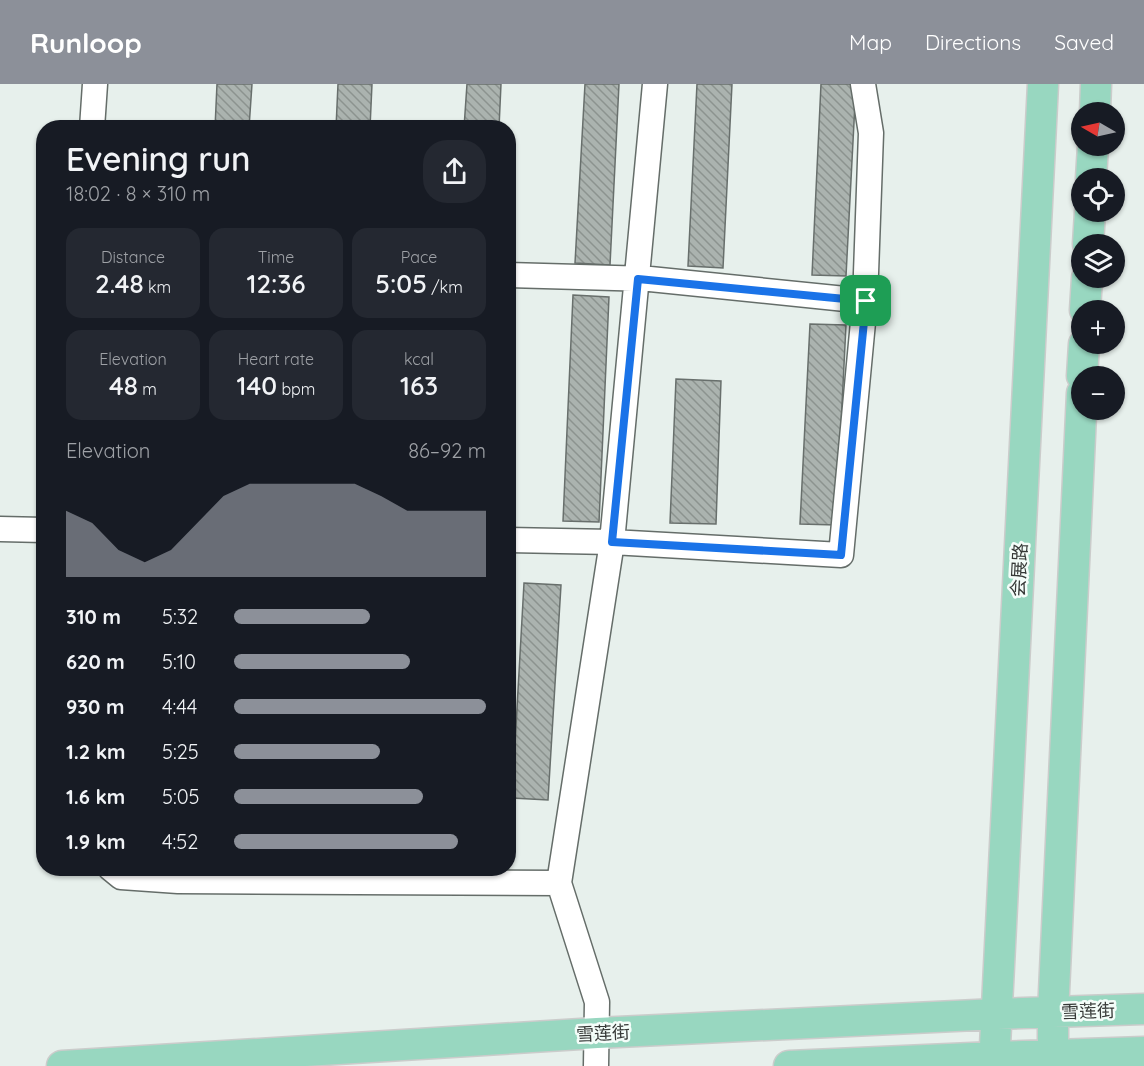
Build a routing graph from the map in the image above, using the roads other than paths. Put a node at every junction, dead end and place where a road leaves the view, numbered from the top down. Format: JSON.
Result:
{"nodes":[{"id":1,"x":94,"y":84,"type":"edge"},
{"id":2,"x":655,"y":84,"type":"edge"},
{"id":3,"x":863,"y":84,"type":"edge"},
{"id":4,"x":1043,"y":84,"type":"edge"},
{"id":5,"x":1096,"y":84,"type":"edge"},
{"id":6,"x":1095,"y":102,"type":"edge"},
{"id":7,"x":92,"y":120,"type":"edge"},
{"id":8,"x":516,"y":275,"type":"edge"},
{"id":9,"x":638,"y":279,"type":"junction"},
{"id":10,"x":866,"y":301,"type":"junction"},
{"id":11,"x":1081,"y":420,"type":"edge"},
{"id":12,"x":0,"y":529,"type":"edge"},
{"id":13,"x":36,"y":530,"type":"edge"},
{"id":14,"x":516,"y":540,"type":"edge"},
{"id":15,"x":612,"y":542,"type":"junction"},
{"id":16,"x":120,"y":876,"type":"edge"},
{"id":17,"x":559,"y":883,"type":"junction"},
{"id":18,"x":1144,"y":1009,"type":"edge"},
{"id":19,"x":1053,"y":1013,"type":"junction"},
{"id":20,"x":997,"y":1014,"type":"junction"},
{"id":21,"x":597,"y":1033,"type":"junction"},
{"id":22,"x":1144,"y":1052,"type":"edge"},
{"id":23,"x":994,"y":1061,"type":"edge"},
{"id":24,"x":1053,"y":1061,"type":"edge"},
{"id":25,"x":62,"y":1066,"type":"edge"},
{"id":26,"x":596,"y":1066,"type":"edge"},
{"id":27,"x":789,"y":1066,"type":"edge"}],
"edges":[{"from":1,"to":7,"type":"street"},
{"from":2,"to":9,"type":"street"},
{"from":3,"to":10,"type":"street"},
{"from":4,"to":20,"type":"main road","name":"会展路"},
{"from":5,"to":6,"type":"main road"},
{"from":8,"to":9,"type":"street"},
{"from":9,"to":10,"type":"street"},
{"from":9,"to":15,"type":"street"},
{"from":10,"to":15,"type":"street"},
{"from":11,"to":19,"type":"main road"},
{"from":12,"to":13,"type":"street"},
{"from":14,"to":15,"type":"street"},
{"from":15,"to":17,"type":"street"},
{"from":16,"to":17,"type":"street"},
{"from":17,"to":21,"type":"street"},
{"from":18,"to":19,"type":"main road","name":"雪莲街"},
{"from":19,"to":20,"type":"main road","name":"雪莲街"},
{"from":19,"to":24,"type":"main road"},
{"from":20,"to":21,"type":"main road","name":"雪莲街"},
{"from":20,"to":23,"type":"main road","name":"会展路"},
{"from":21,"to":25,"type":"main road","name":"雪莲街"},
{"from":21,"to":26,"type":"street"},
{"from":22,"to":24,"type":"main road"},
{"from":23,"to":24,"type":"main road"},
{"from":23,"to":27,"type":"main road"}]}
